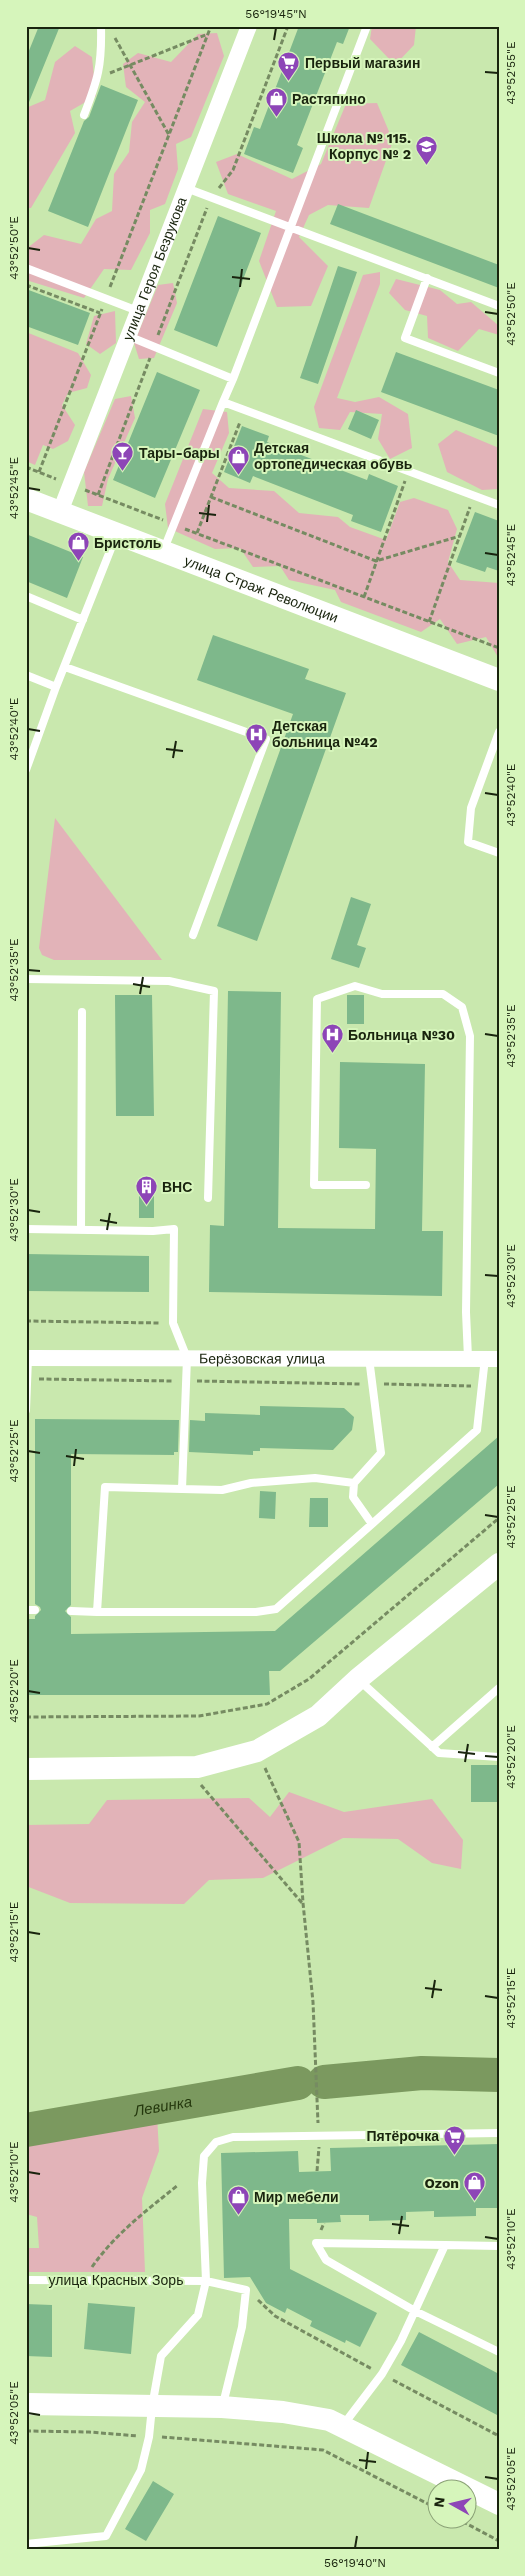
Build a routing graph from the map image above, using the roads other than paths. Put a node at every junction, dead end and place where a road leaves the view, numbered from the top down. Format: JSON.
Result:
{"nodes":[{"id":1,"x":101,"y":26,"type":"edge"},
{"id":2,"x":249,"y":26,"type":"edge"},
{"id":3,"x":367,"y":26,"type":"edge"},
{"id":4,"x":84,"y":115,"type":"dead end"},
{"id":5,"x":186,"y":188,"type":"junction"},
{"id":6,"x":290,"y":226,"type":"junction"},
{"id":7,"x":26,"y":268,"type":"edge"},
{"id":8,"x":427,"y":278,"type":"junction"},
{"id":9,"x":499,"y":306,"type":"edge"},
{"id":10,"x":138,"y":311,"type":"junction"},
{"id":11,"x":128,"y":336,"type":"junction"},
{"id":12,"x":499,"y":374,"type":"edge"},
{"id":13,"x":232,"y":379,"type":"junction"},
{"id":14,"x":223,"y":402,"type":"junction"},
{"id":15,"x":26,"y":499,"type":"edge"},
{"id":16,"x":499,"y":505,"type":"edge"},
{"id":17,"x":60,"y":512,"type":"junction"},
{"id":18,"x":116,"y":534,"type":"junction"},
{"id":19,"x":163,"y":552,"type":"junction"},
{"id":20,"x":26,"y":596,"type":"edge"},
{"id":21,"x":83,"y":620,"type":"junction"},
{"id":22,"x":65,"y":667,"type":"junction"},
{"id":23,"x":26,"y":675,"type":"edge"},
{"id":24,"x":499,"y":680,"type":"edge"},
{"id":25,"x":56,"y":687,"type":"junction"},
{"id":26,"x":499,"y":732,"type":"edge"},
{"id":27,"x":29,"y":752,"type":"edge"},
{"id":28,"x":26,"y":770,"type":"edge"},
{"id":29,"x":499,"y":853,"type":"edge"},
{"id":30,"x":193,"y":935,"type":"dead end"},
{"id":31,"x":26,"y":979,"type":"edge"},
{"id":32,"x":82,"y":1012,"type":"dead end"},
{"id":33,"x":366,"y":1185,"type":"dead end"},
{"id":34,"x":208,"y":1198,"type":"dead end"},
{"id":35,"x":26,"y":1229,"type":"edge"},
{"id":36,"x":80,"y":1230,"type":"junction"},
{"id":37,"x":27,"y":1358,"type":"edge"},
{"id":38,"x":186,"y":1358,"type":"junction"},
{"id":39,"x":369,"y":1358,"type":"junction"},
{"id":40,"x":468,"y":1358,"type":"junction"},
{"id":41,"x":492,"y":1358,"type":"edge"},
{"id":42,"x":27,"y":1379,"type":"edge"},
{"id":43,"x":26,"y":1410,"type":"edge"},
{"id":44,"x":354,"y":1483,"type":"junction"},
{"id":45,"x":182,"y":1489,"type":"junction"},
{"id":46,"x":372,"y":1524,"type":"junction"},
{"id":47,"x":499,"y":1564,"type":"edge"},
{"id":48,"x":71,"y":1611,"type":"dead end"},
{"id":49,"x":97,"y":1612,"type":"junction"},
{"id":50,"x":358,"y":1679,"type":"junction"},
{"id":51,"x":499,"y":1688,"type":"edge"},
{"id":52,"x":432,"y":1747,"type":"junction"},
{"id":53,"x":499,"y":1757,"type":"edge"},
{"id":54,"x":26,"y":1769,"type":"edge"},
{"id":55,"x":499,"y":2133,"type":"edge"},
{"id":56,"x":445,"y":2246,"type":"junction"},
{"id":57,"x":499,"y":2246,"type":"edge"},
{"id":58,"x":26,"y":2280,"type":"edge"},
{"id":59,"x":206,"y":2281,"type":"junction"},
{"id":60,"x":415,"y":2311,"type":"junction"},
{"id":61,"x":499,"y":2352,"type":"edge"},
{"id":62,"x":26,"y":2404,"type":"edge"},
{"id":63,"x":152,"y":2406,"type":"junction"},
{"id":64,"x":222,"y":2408,"type":"junction"},
{"id":65,"x":342,"y":2426,"type":"junction"},
{"id":66,"x":499,"y":2504,"type":"edge"},
{"id":67,"x":26,"y":2544,"type":"edge"}],
"edges":[{"from":1,"to":4,"type":"lane"},
{"from":2,"to":5,"type":"street","name":"улица Героя Безрукова"},
{"from":3,"to":6,"type":"lane"},
{"from":5,"to":6,"type":"lane"},
{"from":5,"to":10,"type":"street","name":"улица Героя Безрукова"},
{"from":6,"to":8,"type":"lane"},
{"from":6,"to":13,"type":"lane"},
{"from":7,"to":10,"type":"lane"},
{"from":8,"to":9,"type":"lane"},
{"from":8,"to":12,"type":"lane"},
{"from":10,"to":11,"type":"street","name":"улица Героя Безрукова"},
{"from":11,"to":13,"type":"lane"},
{"from":11,"to":17,"type":"street","name":"улица Героя Безрукова"},
{"from":13,"to":14,"type":"lane"},
{"from":14,"to":16,"type":"lane"},
{"from":14,"to":19,"type":"lane"},
{"from":15,"to":17,"type":"street","name":"улица Страж Революции"},
{"from":17,"to":18,"type":"street","name":"улица Страж Революции"},
{"from":18,"to":19,"type":"street","name":"улица Страж Революции"},
{"from":18,"to":21,"type":"lane"},
{"from":19,"to":24,"type":"street","name":"улица Страж Революции"},
{"from":20,"to":21,"type":"lane"},
{"from":21,"to":22,"type":"lane"},
{"from":22,"to":25,"type":"lane"},
{"from":22,"to":30,"type":"lane"},
{"from":23,"to":25,"type":"lane"},
{"from":25,"to":27,"type":"lane"},
{"from":26,"to":29,"type":"lane"},
{"from":27,"to":28,"type":"lane"},
{"from":31,"to":34,"type":"lane"},
{"from":32,"to":36,"type":"lane"},
{"from":33,"to":40,"type":"lane"},
{"from":35,"to":36,"type":"lane"},
{"from":36,"to":38,"type":"lane"},
{"from":37,"to":38,"type":"street","name":"Берёзовская улица"},
{"from":37,"to":42,"type":"lane"},
{"from":38,"to":39,"type":"street","name":"Берёзовская улица"},
{"from":38,"to":45,"type":"lane"},
{"from":39,"to":40,"type":"street","name":"Берёзовская улица"},
{"from":39,"to":44,"type":"lane"},
{"from":40,"to":41,"type":"street","name":"Берёзовская улица"},
{"from":41,"to":46,"type":"lane"},
{"from":42,"to":43,"type":"lane"},
{"from":44,"to":45,"type":"lane"},
{"from":44,"to":46,"type":"lane"},
{"from":45,"to":49,"type":"lane"},
{"from":46,"to":49,"type":"lane"},
{"from":47,"to":50,"type":"street"},
{"from":48,"to":49,"type":"lane"},
{"from":50,"to":52,"type":"lane"},
{"from":50,"to":54,"type":"street"},
{"from":51,"to":52,"type":"lane"},
{"from":52,"to":53,"type":"lane"},
{"from":55,"to":59,"type":"lane"},
{"from":56,"to":57,"type":"lane"},
{"from":56,"to":60,"type":"lane"},
{"from":56,"to":60,"type":"lane"},
{"from":58,"to":59,"type":"lane","name":"улица Красных Зорь"},
{"from":59,"to":63,"type":"lane"},
{"from":59,"to":64,"type":"lane","name":"улица Красных Зорь"},
{"from":60,"to":61,"type":"lane"},
{"from":60,"to":65,"type":"lane"},
{"from":62,"to":63,"type":"street"},
{"from":63,"to":64,"type":"street"},
{"from":63,"to":67,"type":"lane"},
{"from":64,"to":65,"type":"street"},
{"from":65,"to":66,"type":"street"}]}
